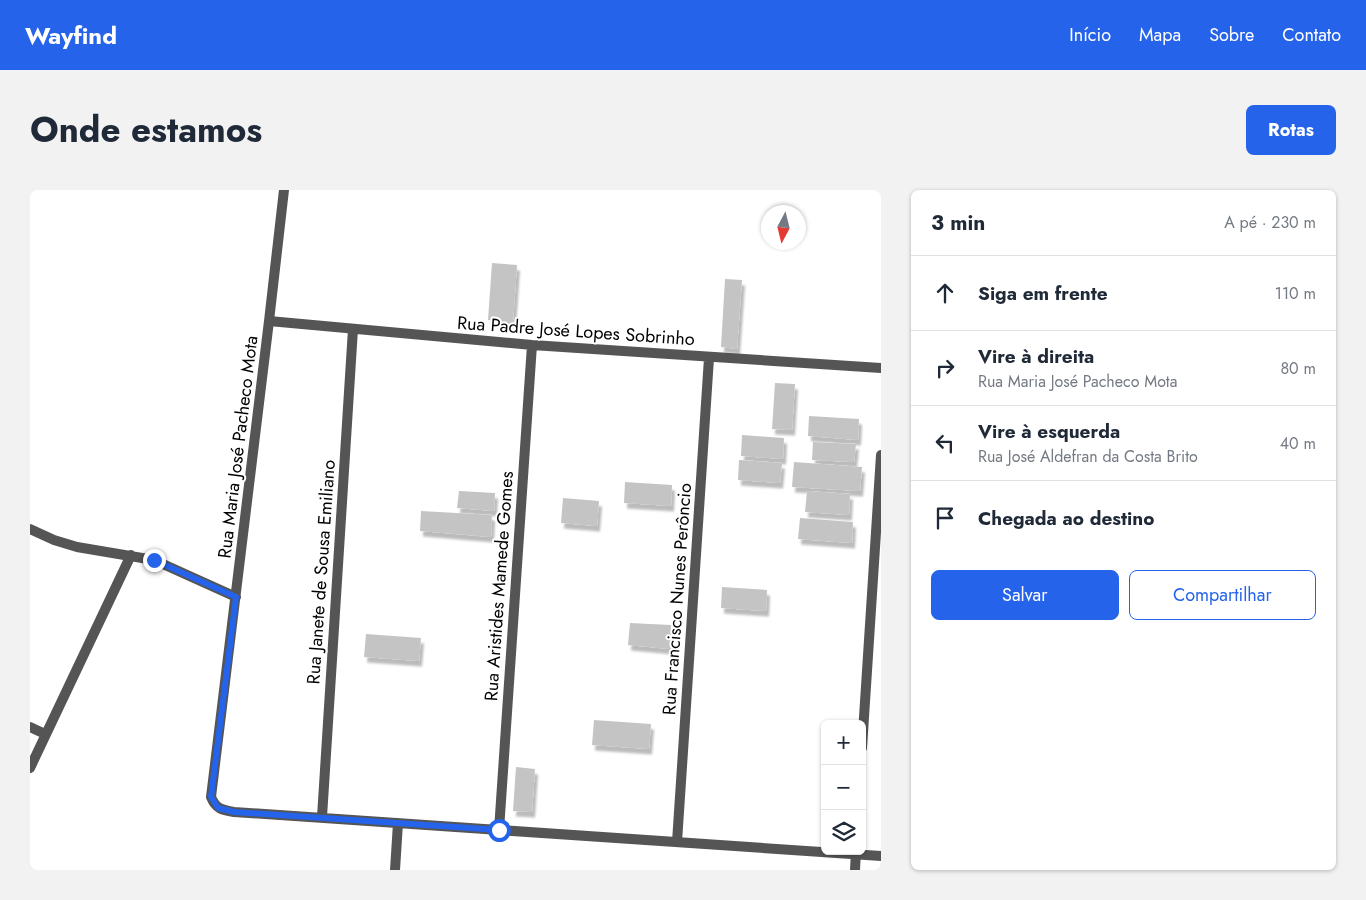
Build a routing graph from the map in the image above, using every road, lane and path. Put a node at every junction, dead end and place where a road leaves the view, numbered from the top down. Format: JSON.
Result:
{"nodes":[{"id":1,"x":284,"y":190,"type":"edge"},
{"id":2,"x":270,"y":321,"type":"junction"},
{"id":3,"x":353,"y":329,"type":"junction"},
{"id":4,"x":532,"y":345,"type":"junction"},
{"id":5,"x":709,"y":358,"type":"junction"},
{"id":6,"x":881,"y":368,"type":"edge"},
{"id":7,"x":881,"y":455,"type":"edge"},
{"id":8,"x":30,"y":529,"type":"edge"},
{"id":9,"x":131,"y":555,"type":"junction"},
{"id":10,"x":236,"y":597,"type":"junction"},
{"id":11,"x":864,"y":720,"type":"edge"},
{"id":12,"x":30,"y":727,"type":"edge"},
{"id":13,"x":45,"y":734,"type":"junction"},
{"id":14,"x":30,"y":768,"type":"edge"},
{"id":15,"x":322,"y":818,"type":"junction"},
{"id":16,"x":398,"y":823,"type":"junction"},
{"id":17,"x":499,"y":830,"type":"junction"},
{"id":18,"x":677,"y":842,"type":"junction"},
{"id":19,"x":821,"y":851,"type":"edge"},
{"id":20,"x":866,"y":854,"type":"edge"},
{"id":21,"x":856,"y":855,"type":"edge"},
{"id":22,"x":881,"y":856,"type":"edge"},
{"id":23,"x":395,"y":870,"type":"edge"},
{"id":24,"x":855,"y":870,"type":"edge"}],
"edges":[{"from":1,"to":2,"type":"street","name":"Rua Maria José Pacheco Mota"},
{"from":2,"to":3,"type":"street","name":"Rua Padre José Lopes Sobrinho"},
{"from":2,"to":10,"type":"street","name":"Rua Maria José Pacheco Mota"},
{"from":3,"to":4,"type":"street","name":"Rua Padre José Lopes Sobrinho"},
{"from":3,"to":15,"type":"street","name":"Rua Janete de Sousa Emiliano"},
{"from":4,"to":5,"type":"street","name":"Rua Padre José Lopes Sobrinho"},
{"from":4,"to":17,"type":"street","name":"Rua Aristides Mamede Gomes"},
{"from":5,"to":6,"type":"street","name":"Rua Padre José Lopes Sobrinho"},
{"from":5,"to":18,"type":"street","name":"Rua Francisco Nunes Perôncio"},
{"from":7,"to":11,"type":"street"},
{"from":8,"to":9,"type":"street"},
{"from":9,"to":10,"type":"street"},
{"from":9,"to":13,"type":"street"},
{"from":10,"to":15,"type":"street","name":"Rua Maria José Pacheco Mota"},
{"from":12,"to":13,"type":"street"},
{"from":13,"to":14,"type":"street"},
{"from":15,"to":16,"type":"street"},
{"from":16,"to":17,"type":"street"},
{"from":16,"to":23,"type":"street"},
{"from":17,"to":18,"type":"street"},
{"from":18,"to":19,"type":"street"},
{"from":20,"to":22,"type":"street"},
{"from":21,"to":24,"type":"street"}]}
